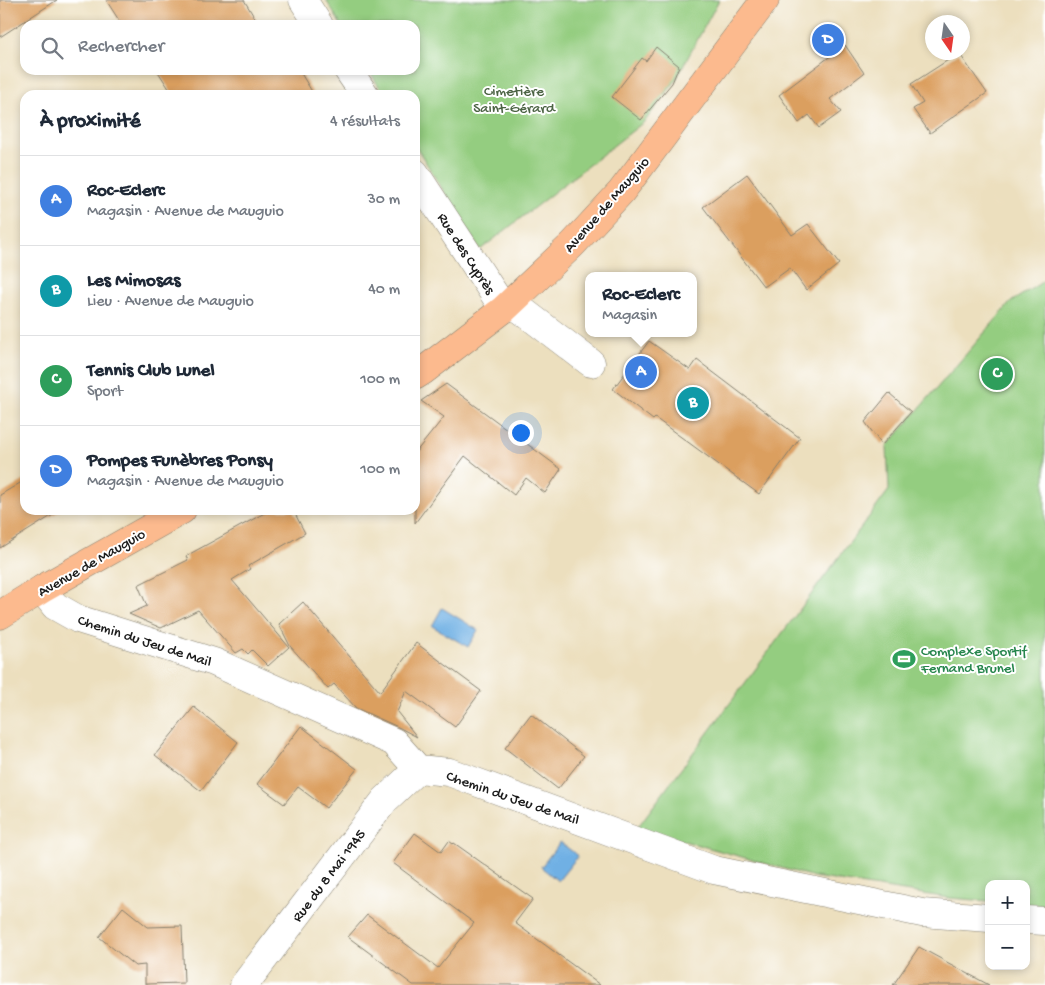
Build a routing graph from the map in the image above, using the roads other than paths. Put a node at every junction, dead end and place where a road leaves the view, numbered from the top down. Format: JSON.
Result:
{"nodes":[{"id":1,"x":303,"y":0,"type":"edge"},
{"id":2,"x":765,"y":0,"type":"edge"},
{"id":3,"x":316,"y":20,"type":"edge"},
{"id":4,"x":351,"y":75,"type":"edge"},
{"id":5,"x":362,"y":90,"type":"edge"},
{"id":6,"x":420,"y":180,"type":"edge"},
{"id":7,"x":508,"y":306,"type":"junction"},
{"id":8,"x":591,"y":363,"type":"dead end"},
{"id":9,"x":420,"y":373,"type":"edge"},
{"id":10,"x":173,"y":515,"type":"edge"},
{"id":11,"x":42,"y":589,"type":"junction"},
{"id":12,"x":0,"y":615,"type":"edge"},
{"id":13,"x":418,"y":769,"type":"junction"},
{"id":14,"x":985,"y":918,"type":"edge"},
{"id":15,"x":1030,"y":920,"type":"edge"},
{"id":16,"x":1045,"y":922,"type":"edge"},
{"id":17,"x":244,"y":985,"type":"edge"}],
"edges":[{"from":1,"to":3,"type":"street"},
{"from":2,"to":7,"type":"main road","name":"Avenue de Mauguio"},
{"from":4,"to":5,"type":"street"},
{"from":6,"to":7,"type":"street","name":"Rue des Cyprès"},
{"from":7,"to":8,"type":"street","name":"Rue des Cyprès"},
{"from":7,"to":9,"type":"main road","name":"Avenue de Mauguio"},
{"from":10,"to":11,"type":"main road","name":"Avenue de Mauguio"},
{"from":11,"to":12,"type":"main road","name":"Avenue de Mauguio"},
{"from":11,"to":13,"type":"street","name":"Chemin du Jeu de Mail"},
{"from":13,"to":14,"type":"street","name":"Chemin du Jeu de Mail"},
{"from":13,"to":17,"type":"street","name":"Rue du 8 Mai 1945"},
{"from":15,"to":16,"type":"street"}]}
